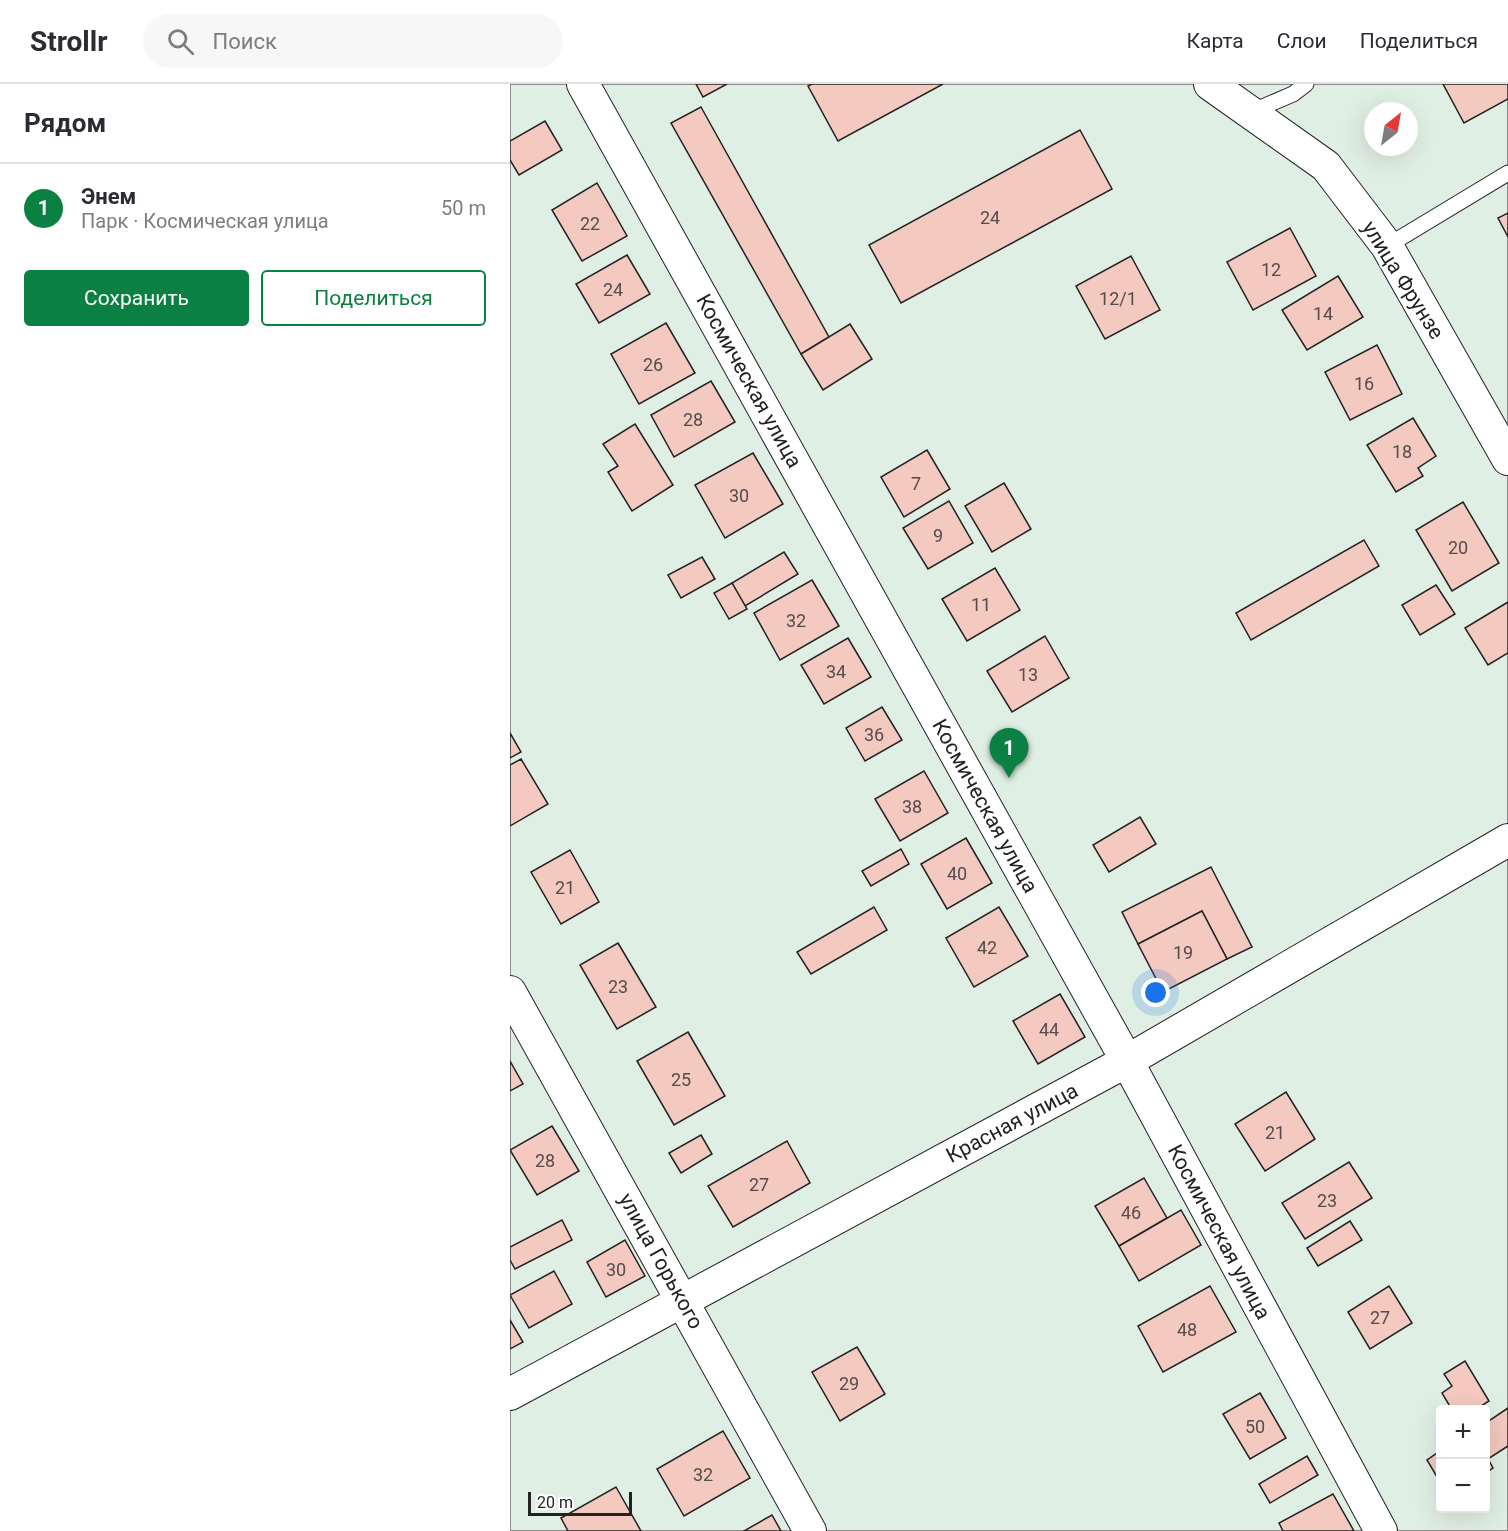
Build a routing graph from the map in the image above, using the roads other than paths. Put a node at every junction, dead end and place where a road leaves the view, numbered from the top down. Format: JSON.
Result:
{"nodes":[{"id":1,"x":583,"y":84,"type":"edge"},
{"id":2,"x":1210,"y":84,"type":"edge"},
{"id":3,"x":1306,"y":84,"type":"edge"},
{"id":4,"x":1251,"y":112,"type":"junction"},
{"id":5,"x":1508,"y":173,"type":"edge"},
{"id":6,"x":1387,"y":246,"type":"junction"},
{"id":7,"x":1508,"y":459,"type":"edge"},
{"id":8,"x":1508,"y":840,"type":"edge"},
{"id":9,"x":510,"y":992,"type":"edge"},
{"id":10,"x":1127,"y":1061,"type":"junction"},
{"id":11,"x":683,"y":1300,"type":"junction"},
{"id":12,"x":510,"y":1394,"type":"edge"},
{"id":13,"x":810,"y":1531,"type":"edge"},
{"id":14,"x":1382,"y":1531,"type":"edge"}],
"edges":[{"from":1,"to":10,"type":"street","name":"Космическая улица"},
{"from":2,"to":4,"type":"street","name":"улица Фрунзе"},
{"from":3,"to":4,"type":"lane"},
{"from":4,"to":6,"type":"street","name":"улица Фрунзе"},
{"from":5,"to":6,"type":"lane"},
{"from":6,"to":7,"type":"street","name":"улица Фрунзе"},
{"from":8,"to":10,"type":"street","name":"Красная улица"},
{"from":9,"to":11,"type":"street","name":"улица Горького"},
{"from":10,"to":11,"type":"street","name":"Красная улица"},
{"from":10,"to":14,"type":"street","name":"Космическая улица"},
{"from":11,"to":12,"type":"street","name":"Красная улица"},
{"from":11,"to":13,"type":"street","name":"улица Горького"}]}
